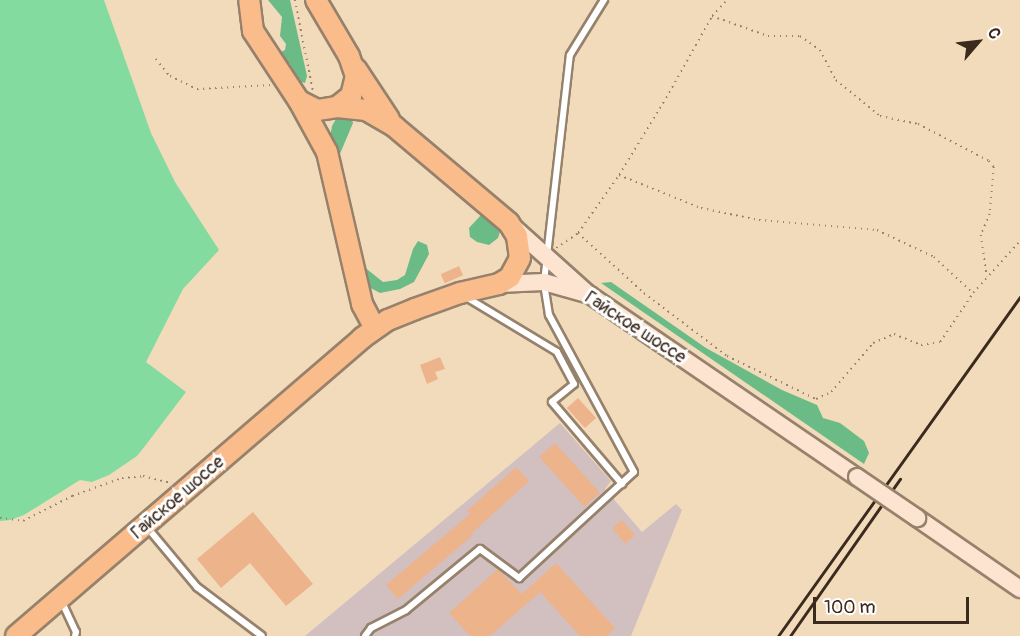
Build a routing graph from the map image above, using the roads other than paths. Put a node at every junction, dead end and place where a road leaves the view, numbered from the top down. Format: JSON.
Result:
{"nodes":[{"id":1,"x":233,"y":0,"type":"edge"},
{"id":2,"x":249,"y":0,"type":"edge"},
{"id":3,"x":315,"y":0,"type":"edge"},
{"id":4,"x":604,"y":0,"type":"edge"},
{"id":5,"x":250,"y":22,"type":"junction"},
{"id":6,"x":353,"y":65,"type":"junction"},
{"id":7,"x":299,"y":101,"type":"junction"},
{"id":8,"x":337,"y":107,"type":"junction"},
{"id":9,"x":394,"y":126,"type":"junction"},
{"id":10,"x":509,"y":223,"type":"junction"},
{"id":11,"x":545,"y":255,"type":"junction"},
{"id":12,"x":544,"y":282,"type":"junction"},
{"id":13,"x":499,"y":284,"type":"junction"},
{"id":14,"x":460,"y":293,"type":"junction"},
{"id":15,"x":590,"y":296,"type":"junction"},
{"id":16,"x":375,"y":328,"type":"junction"},
{"id":17,"x":566,"y":347,"type":"junction"},
{"id":18,"x":557,"y":352,"type":"junction"},
{"id":19,"x":622,"y":484,"type":"junction"},
{"id":20,"x":146,"y":526,"type":"junction"},
{"id":21,"x":1020,"y":589,"type":"edge"},
{"id":22,"x":61,"y":599,"type":"junction"},
{"id":23,"x":16,"y":636,"type":"edge"},
{"id":24,"x":75,"y":636,"type":"edge"},
{"id":25,"x":262,"y":636,"type":"edge"},
{"id":26,"x":365,"y":636,"type":"edge"}],
"edges":[{"from":1,"to":5,"type":"main road"},
{"from":2,"to":5,"type":"main road"},
{"from":3,"to":6,"type":"main road"},
{"from":4,"to":11,"type":"lane"},
{"from":5,"to":7,"type":"main road"},
{"from":6,"to":8,"type":"main road"},
{"from":6,"to":9,"type":"main road"},
{"from":7,"to":8,"type":"main road"},
{"from":7,"to":16,"type":"main road"},
{"from":8,"to":9,"type":"main road"},
{"from":9,"to":10,"type":"main road"},
{"from":10,"to":11,"type":"main road"},
{"from":10,"to":13,"type":"main road"},
{"from":11,"to":12,"type":"lane"},
{"from":11,"to":15,"type":"main road"},
{"from":12,"to":13,"type":"main road","name":"Гайское шоссе"},
{"from":12,"to":15,"type":"main road","name":"Гайское шоссе"},
{"from":12,"to":17,"type":"lane"},
{"from":13,"to":14,"type":"main road","name":"Гайское шоссе"},
{"from":14,"to":16,"type":"main road","name":"Гайское шоссе"},
{"from":14,"to":18,"type":"lane"},
{"from":15,"to":21,"type":"main road","name":"Гайское шоссе","bridge":true},
{"from":16,"to":20,"type":"main road","name":"Гайское шоссе"},
{"from":17,"to":18,"type":"lane"},
{"from":17,"to":19,"type":"lane"},
{"from":18,"to":19,"type":"lane"},
{"from":19,"to":26,"type":"lane"},
{"from":20,"to":22,"type":"main road","name":"Гайское шоссе"},
{"from":20,"to":25,"type":"lane"},
{"from":22,"to":23,"type":"main road","name":"Гайское шоссе"},
{"from":22,"to":24,"type":"lane"}]}
